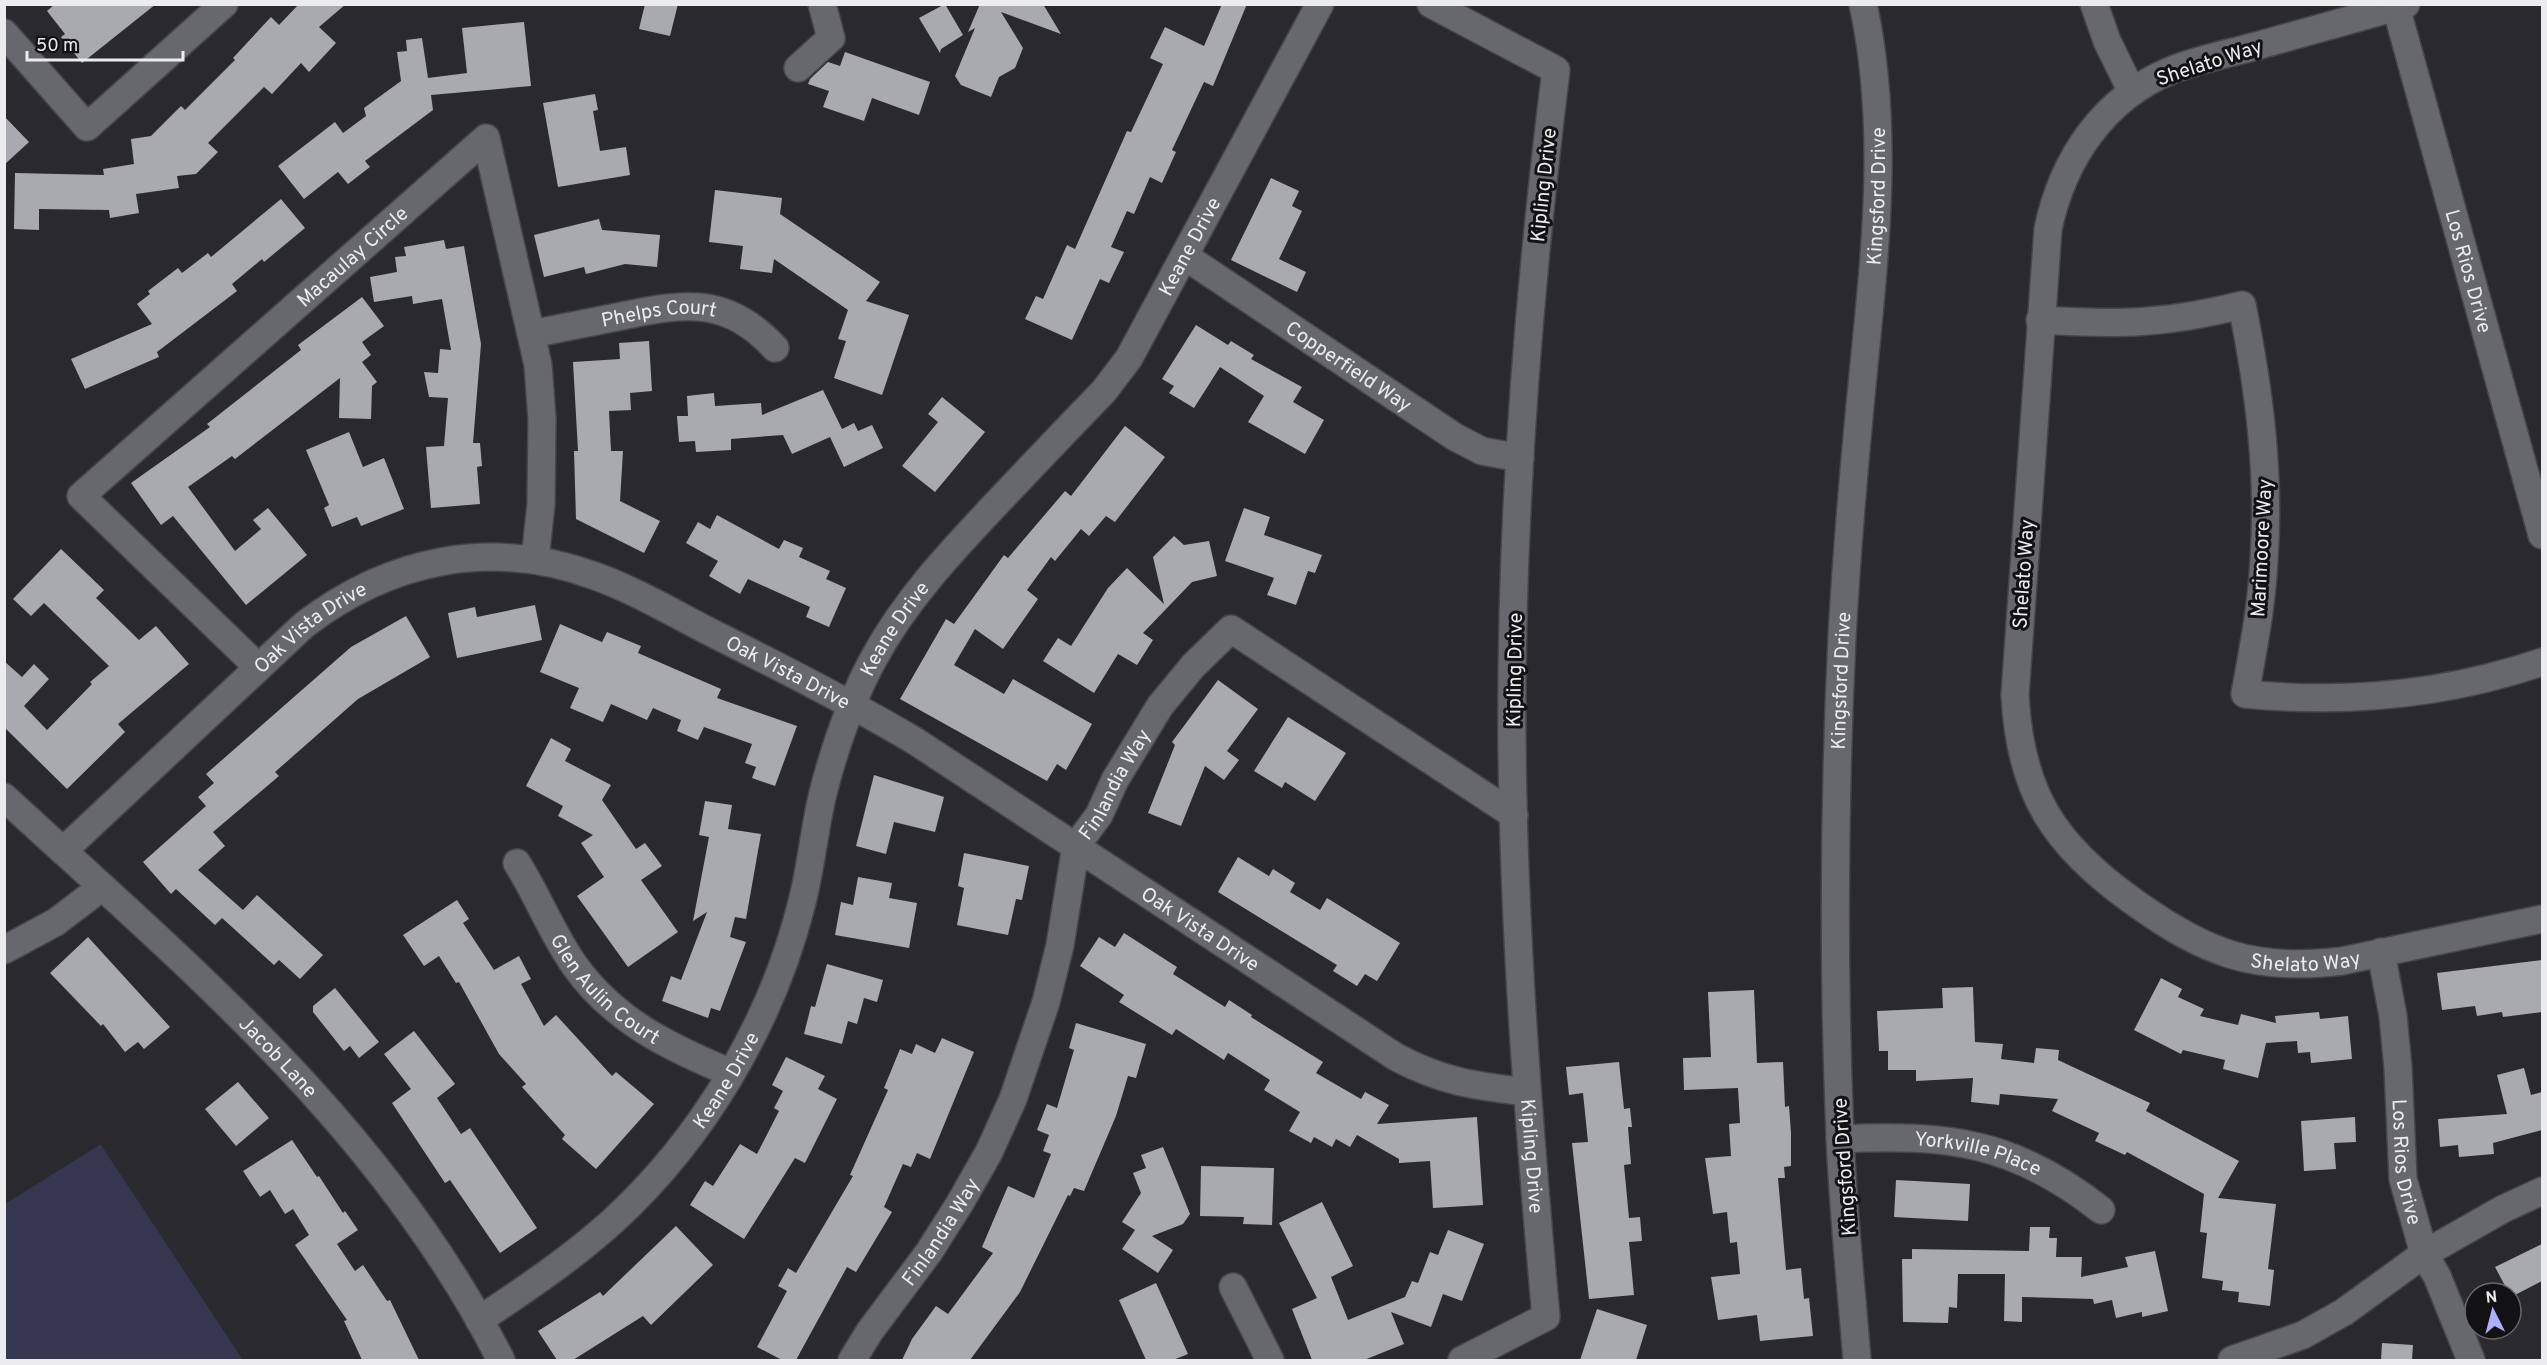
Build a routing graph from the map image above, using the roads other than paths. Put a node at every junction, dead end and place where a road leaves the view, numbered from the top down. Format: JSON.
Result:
{"nodes":[{"id":1,"x":224,"y":4,"type":"edge"},
{"id":2,"x":822,"y":4,"type":"edge"},
{"id":3,"x":1320,"y":4,"type":"edge"},
{"id":4,"x":1431,"y":4,"type":"edge"},
{"id":5,"x":1863,"y":4,"type":"edge"},
{"id":6,"x":2094,"y":4,"type":"edge"},
{"id":7,"x":2401,"y":6,"type":"edge"},
{"id":8,"x":4,"y":33,"type":"edge"},
{"id":9,"x":798,"y":68,"type":"dead end"},
{"id":10,"x":2132,"y":92,"type":"junction"},
{"id":11,"x":1186,"y":256,"type":"junction"},
{"id":12,"x":2040,"y":320,"type":"junction"},
{"id":13,"x":531,"y":334,"type":"junction"},
{"id":14,"x":776,"y":348,"type":"dead end"},
{"id":15,"x":1520,"y":458,"type":"junction"},
{"id":16,"x":2542,"y":535,"type":"edge"},
{"id":17,"x":536,"y":560,"type":"junction"},
{"id":18,"x":2542,"y":662,"type":"edge"},
{"id":19,"x":258,"y":668,"type":"junction"},
{"id":20,"x":852,"y":704,"type":"junction"},
{"id":21,"x":4,"y":797,"type":"edge"},
{"id":22,"x":1514,"y":815,"type":"junction"},
{"id":23,"x":1076,"y":846,"type":"junction"},
{"id":24,"x":63,"y":851,"type":"junction"},
{"id":25,"x":517,"y":863,"type":"dead end"},
{"id":26,"x":102,"y":887,"type":"junction"},
{"id":27,"x":2542,"y":919,"type":"edge"},
{"id":28,"x":4,"y":950,"type":"edge"},
{"id":29,"x":2381,"y":952,"type":"junction"},
{"id":30,"x":731,"y":1073,"type":"junction"},
{"id":31,"x":1527,"y":1092,"type":"junction"},
{"id":32,"x":1840,"y":1139,"type":"junction"},
{"id":33,"x":2542,"y":1191,"type":"edge"},
{"id":34,"x":2101,"y":1210,"type":"dead end"},
{"id":35,"x":2424,"y":1254,"type":"junction"},
{"id":36,"x":1233,"y":1287,"type":"dead end"},
{"id":37,"x":479,"y":1320,"type":"junction"},
{"id":38,"x":501,"y":1360,"type":"edge"},
{"id":39,"x":852,"y":1360,"type":"edge"},
{"id":40,"x":1270,"y":1360,"type":"edge"},
{"id":41,"x":1462,"y":1360,"type":"edge"},
{"id":42,"x":1857,"y":1360,"type":"edge"},
{"id":43,"x":2232,"y":1360,"type":"edge"},
{"id":44,"x":2471,"y":1360,"type":"edge"}],
"edges":[{"from":1,"to":8,"type":"street"},
{"from":2,"to":9,"type":"street"},
{"from":3,"to":11,"type":"street","name":"Keane Drive"},
{"from":4,"to":15,"type":"street","name":"Kipling Drive"},
{"from":5,"to":32,"type":"street","name":"Kingsford Drive"},
{"from":6,"to":10,"type":"street"},
{"from":7,"to":10,"type":"street","name":"Shelato Way"},
{"from":7,"to":16,"type":"street","name":"Los Rios Drive"},
{"from":10,"to":12,"type":"street","name":"Shelato Way"},
{"from":11,"to":15,"type":"street","name":"Copperfield Way"},
{"from":11,"to":20,"type":"street","name":"Keane Drive"},
{"from":12,"to":18,"type":"street","name":"Marimoore Way"},
{"from":12,"to":29,"type":"street","name":"Shelato Way"},
{"from":13,"to":14,"type":"street","name":"Phelps Court"},
{"from":13,"to":17,"type":"street","name":"Macaulay Circle"},
{"from":13,"to":19,"type":"street","name":"Macaulay Circle"},
{"from":15,"to":22,"type":"street","name":"Kipling Drive"},
{"from":17,"to":19,"type":"street","name":"Oak Vista Drive"},
{"from":17,"to":20,"type":"street","name":"Oak Vista Drive"},
{"from":19,"to":24,"type":"street","name":"Oak Vista Drive"},
{"from":20,"to":23,"type":"street","name":"Oak Vista Drive"},
{"from":20,"to":30,"type":"street","name":"Keane Drive"},
{"from":21,"to":24,"type":"street","name":"Jacob Lane"},
{"from":22,"to":23,"type":"street","name":"Finlandia Way"},
{"from":22,"to":31,"type":"street","name":"Kipling Drive"},
{"from":23,"to":31,"type":"street","name":"Oak Vista Drive"},
{"from":23,"to":39,"type":"street","name":"Finlandia Way"},
{"from":24,"to":26,"type":"street","name":"Jacob Lane"},
{"from":25,"to":30,"type":"street","name":"Glen Aulin Court"},
{"from":26,"to":28,"type":"street"},
{"from":26,"to":37,"type":"street","name":"Jacob Lane"},
{"from":27,"to":29,"type":"street","name":"Shelato Way"},
{"from":29,"to":35,"type":"street","name":"Los Rios Drive"},
{"from":30,"to":37,"type":"street","name":"Keane Drive"},
{"from":31,"to":41,"type":"street","name":"Kipling Drive"},
{"from":32,"to":34,"type":"street","name":"Yorkville Place"},
{"from":32,"to":42,"type":"street","name":"Kingsford Drive"},
{"from":33,"to":35,"type":"street"},
{"from":35,"to":43,"type":"street"},
{"from":35,"to":44,"type":"street","name":"Los Rios Drive"},
{"from":36,"to":40,"type":"street"},
{"from":37,"to":38,"type":"street","name":"Jacob Lane"}]}
